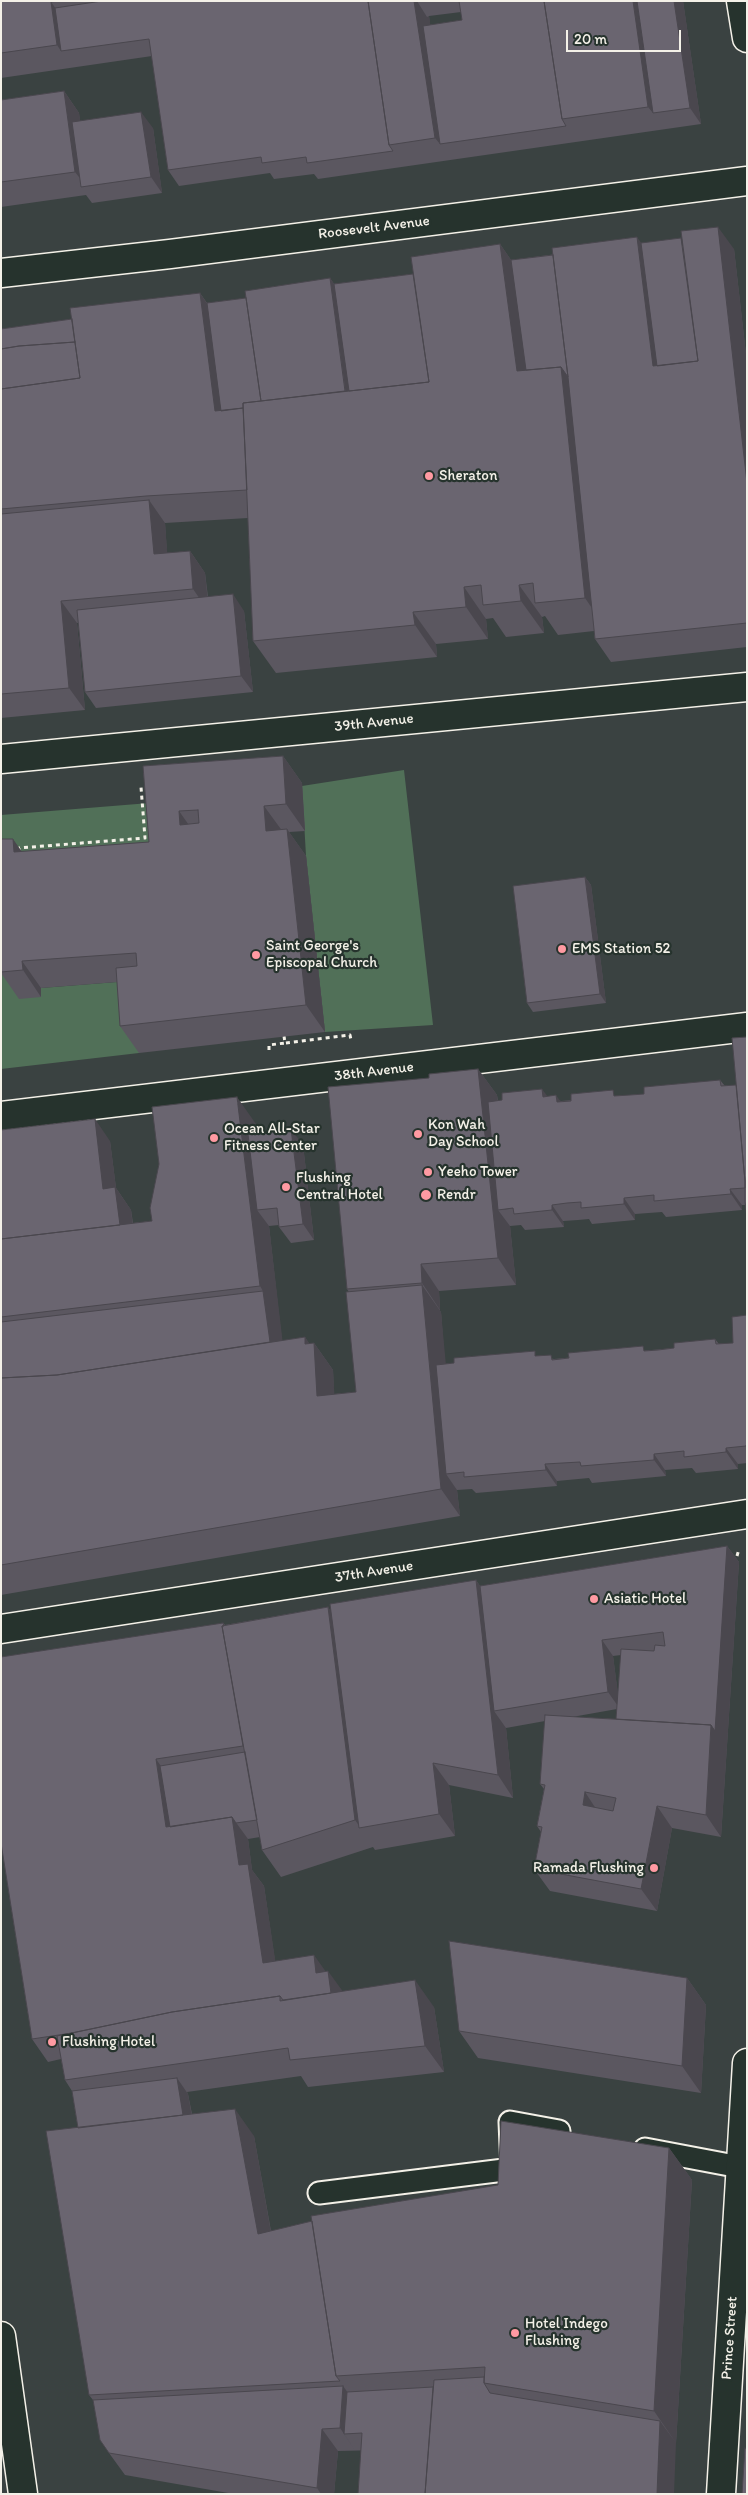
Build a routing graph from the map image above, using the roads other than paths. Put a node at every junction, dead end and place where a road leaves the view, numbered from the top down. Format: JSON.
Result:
{"nodes":[{"id":1,"x":741,"y":1,"type":"edge"},
{"id":2,"x":747,"y":38,"type":"edge"},
{"id":3,"x":747,"y":181,"type":"edge"},
{"id":4,"x":1,"y":273,"type":"edge"},
{"id":5,"x":747,"y":686,"type":"edge"},
{"id":6,"x":1,"y":759,"type":"edge"},
{"id":7,"x":747,"y":1027,"type":"edge"},
{"id":8,"x":1,"y":1116,"type":"edge"},
{"id":9,"x":747,"y":1514,"type":"edge"},
{"id":10,"x":1,"y":1629,"type":"edge"},
{"id":11,"x":747,"y":2063,"type":"edge"},
{"id":12,"x":578,"y":2135,"type":"edge"},
{"id":13,"x":626,"y":2145,"type":"edge"},
{"id":14,"x":740,"y":2167,"type":"junction"},
{"id":15,"x":319,"y":2192,"type":"dead end"},
{"id":16,"x":1,"y":2336,"type":"edge"},
{"id":17,"x":736,"y":2424,"type":"edge"},
{"id":18,"x":23,"y":2494,"type":"edge"},
{"id":19,"x":721,"y":2494,"type":"edge"}],
"edges":[{"from":1,"to":2,"type":"street"},
{"from":3,"to":4,"type":"street","name":"Roosevelt Avenue"},
{"from":5,"to":6,"type":"street","name":"39th Avenue"},
{"from":7,"to":8,"type":"street","name":"38th Avenue"},
{"from":9,"to":10,"type":"street","name":"37th Avenue"},
{"from":11,"to":14,"type":"street","name":"Prince Street"},
{"from":12,"to":15,"type":"lane"},
{"from":13,"to":14,"type":"lane"},
{"from":14,"to":17,"type":"street","name":"Prince Street"},
{"from":16,"to":18,"type":"street"},
{"from":17,"to":19,"type":"street","name":"Prince Street"}]}
